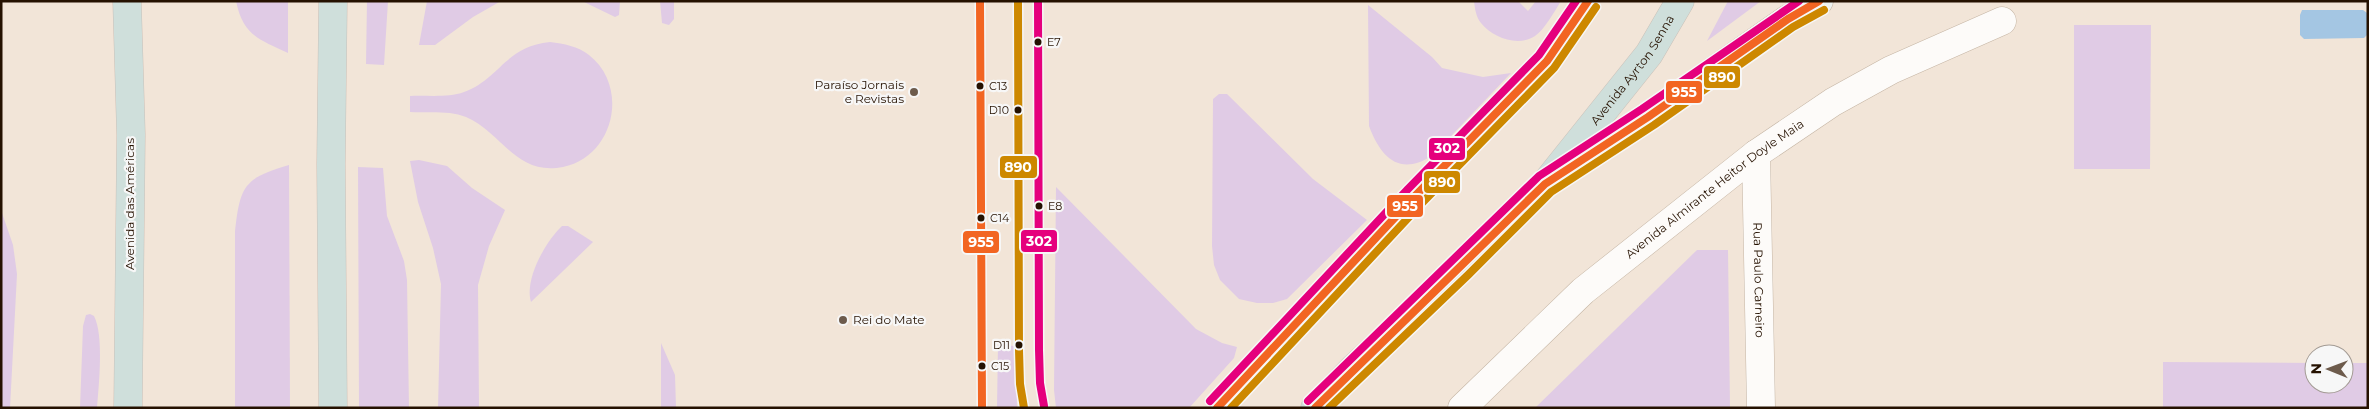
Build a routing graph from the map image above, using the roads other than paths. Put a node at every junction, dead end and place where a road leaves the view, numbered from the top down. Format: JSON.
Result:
{"nodes":[{"id":1,"x":127,"y":1,"type":"edge"},
{"id":2,"x":333,"y":1,"type":"edge"},
{"id":3,"x":1680,"y":1,"type":"edge"},
{"id":4,"x":1819,"y":1,"type":"edge"},
{"id":5,"x":2002,"y":21,"type":"dead end"},
{"id":6,"x":1756,"y":154,"type":"junction"},
{"id":7,"x":1545,"y":184,"type":"junction"},
{"id":8,"x":128,"y":408,"type":"edge"},
{"id":9,"x":333,"y":408,"type":"edge"},
{"id":10,"x":1315,"y":408,"type":"edge"},
{"id":11,"x":1462,"y":408,"type":"edge"},
{"id":12,"x":1761,"y":408,"type":"edge"}],
"edges":[{"from":1,"to":8,"type":"highway","name":"Avenida das Américas"},
{"from":2,"to":9,"type":"highway"},
{"from":3,"to":7,"type":"highway","name":"Avenida Ayrton Senna"},
{"from":4,"to":7,"type":"main road","name":"Avenida Ayrton Senna"},
{"from":5,"to":6,"type":"street","name":"Avenida Almirante Heitor Doyle Maia"},
{"from":6,"to":11,"type":"street","name":"Avenida Almirante Heitor Doyle Maia"},
{"from":6,"to":12,"type":"street","name":"Rua Paulo Carneiro"},
{"from":7,"to":10,"type":"highway","name":"Avenida Ayrton Senna"}]}
